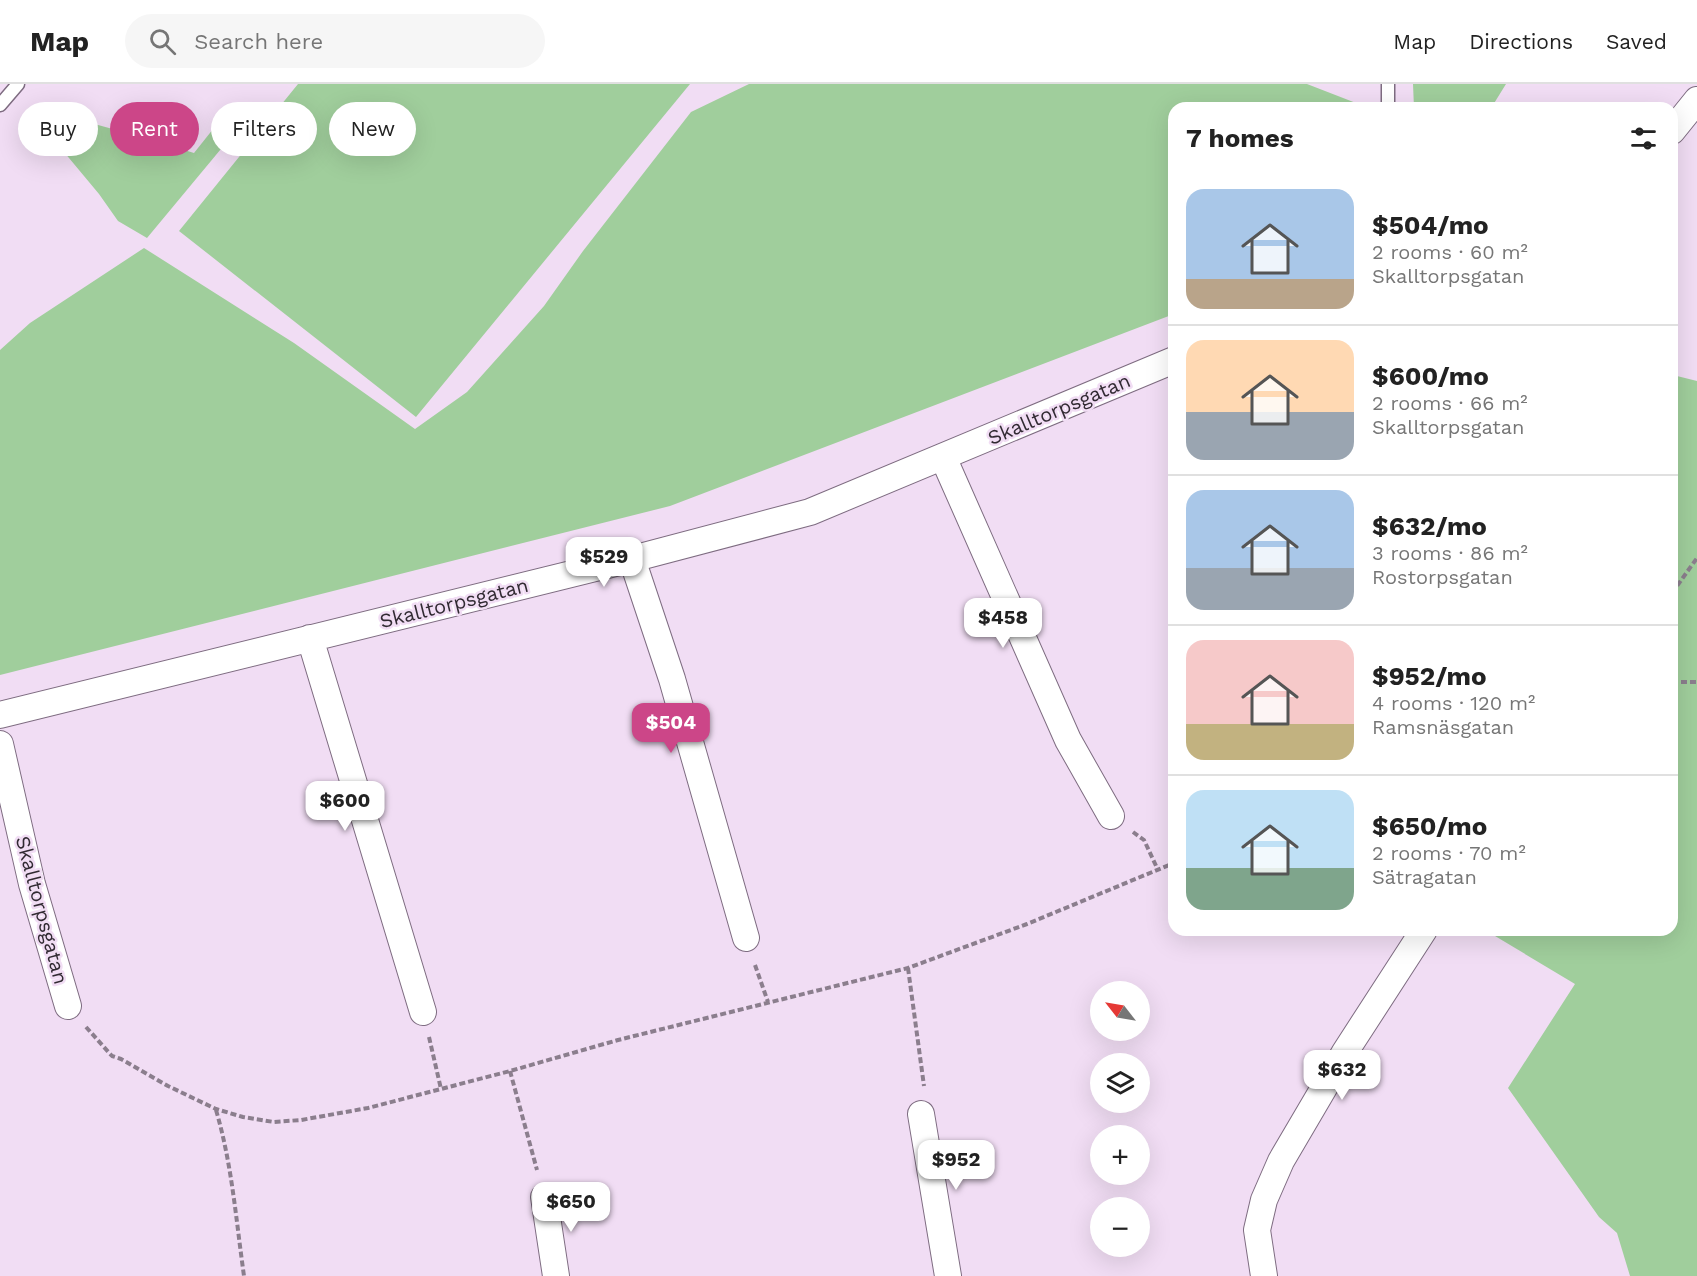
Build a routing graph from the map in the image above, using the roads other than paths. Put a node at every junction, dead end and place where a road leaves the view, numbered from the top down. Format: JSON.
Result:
{"nodes":[{"id":1,"x":18,"y":84,"type":"edge"},
{"id":2,"x":1389,"y":84,"type":"edge"},
{"id":3,"x":1697,"y":100,"type":"edge"},
{"id":4,"x":1388,"y":102,"type":"edge"},
{"id":5,"x":0,"y":105,"type":"edge"},
{"id":6,"x":1678,"y":124,"type":"edge"},
{"id":7,"x":1168,"y":363,"type":"edge"},
{"id":8,"x":943,"y":457,"type":"junction"},
{"id":9,"x":632,"y":559,"type":"junction"},
{"id":10,"x":310,"y":638,"type":"junction"},
{"id":11,"x":0,"y":715,"type":"edge"},
{"id":12,"x":0,"y":744,"type":"edge"},
{"id":13,"x":1111,"y":816,"type":"road end"},
{"id":14,"x":1420,"y":936,"type":"edge"},
{"id":15,"x":746,"y":938,"type":"road end"},
{"id":16,"x":68,"y":1006,"type":"road end"},
{"id":17,"x":423,"y":1012,"type":"road end"},
{"id":18,"x":921,"y":1114,"type":"road end"},
{"id":19,"x":544,"y":1197,"type":"road end"},
{"id":20,"x":556,"y":1276,"type":"edge"},
{"id":21,"x":948,"y":1276,"type":"edge"},
{"id":22,"x":1264,"y":1276,"type":"edge"}],
"edges":[{"from":1,"to":5,"type":"lane"},
{"from":2,"to":4,"type":"lane"},
{"from":3,"to":6,"type":"street"},
{"from":7,"to":8,"type":"street","name":"Skalltorpsgatan"},
{"from":8,"to":9,"type":"street","name":"Skalltorpsgatan"},
{"from":8,"to":13,"type":"street"},
{"from":9,"to":10,"type":"street","name":"Skalltorpsgatan"},
{"from":9,"to":15,"type":"street"},
{"from":10,"to":11,"type":"street","name":"Skalltorpsgatan"},
{"from":10,"to":17,"type":"street"},
{"from":12,"to":16,"type":"street","name":"Skalltorpsgatan"},
{"from":14,"to":22,"type":"street"},
{"from":18,"to":21,"type":"street"},
{"from":19,"to":20,"type":"street"}]}
